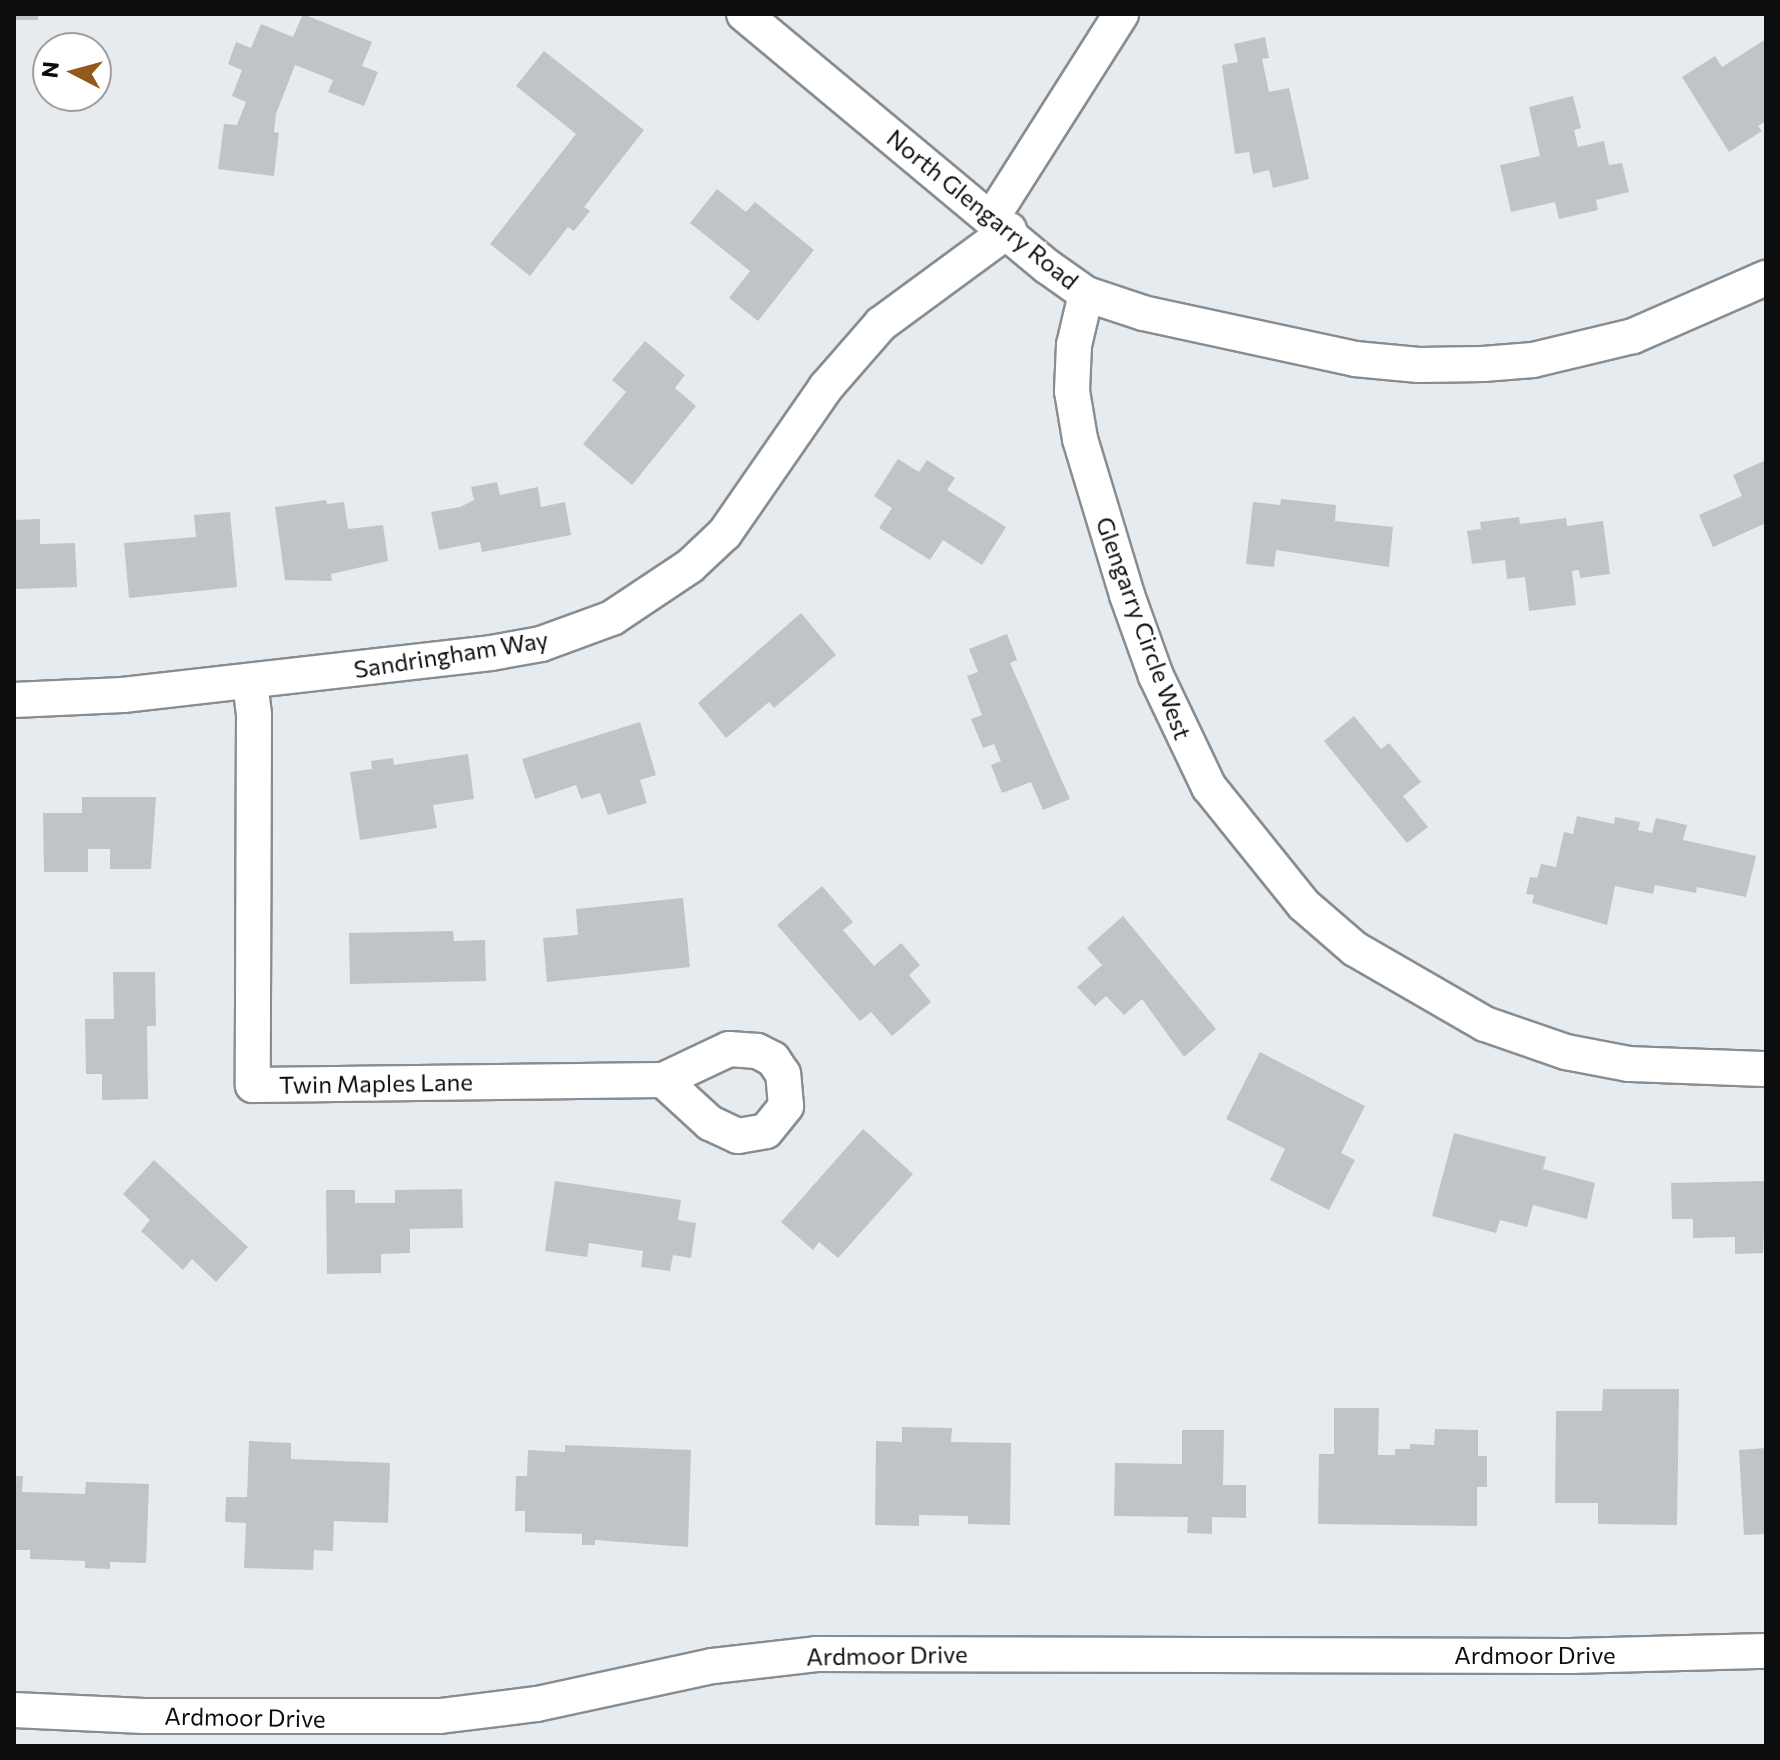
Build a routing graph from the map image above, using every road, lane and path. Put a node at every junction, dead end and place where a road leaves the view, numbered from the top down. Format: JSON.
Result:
{"nodes":[{"id":1,"x":744,"y":14,"type":"edge"},
{"id":2,"x":1121,"y":14,"type":"edge"},
{"id":3,"x":1001,"y":223,"type":"junction"},
{"id":4,"x":1766,"y":278,"type":"edge"},
{"id":5,"x":1086,"y":294,"type":"junction"},
{"id":6,"x":250,"y":682,"type":"junction"},
{"id":7,"x":14,"y":700,"type":"edge"},
{"id":8,"x":1766,"y":1069,"type":"edge"},
{"id":9,"x":663,"y":1080,"type":"dead end"},
{"id":10,"x":1766,"y":1651,"type":"edge"},
{"id":11,"x":14,"y":1710,"type":"edge"}],
"edges":[{"from":1,"to":3,"type":"street","name":"North Glengarry Road"},
{"from":2,"to":3,"type":"street"},
{"from":3,"to":5,"type":"street","name":"North Glengarry Road"},
{"from":3,"to":6,"type":"street","name":"Sandringham Way"},
{"from":4,"to":5,"type":"street","name":"North Glengarry Road"},
{"from":5,"to":8,"type":"street","name":"Glengarry Circle West"},
{"from":6,"to":7,"type":"street","name":"Sandringham Way"},
{"from":6,"to":9,"type":"street","name":"Twin Maples Lane"},
{"from":10,"to":11,"type":"street","name":"Ardmoor Drive"}]}
